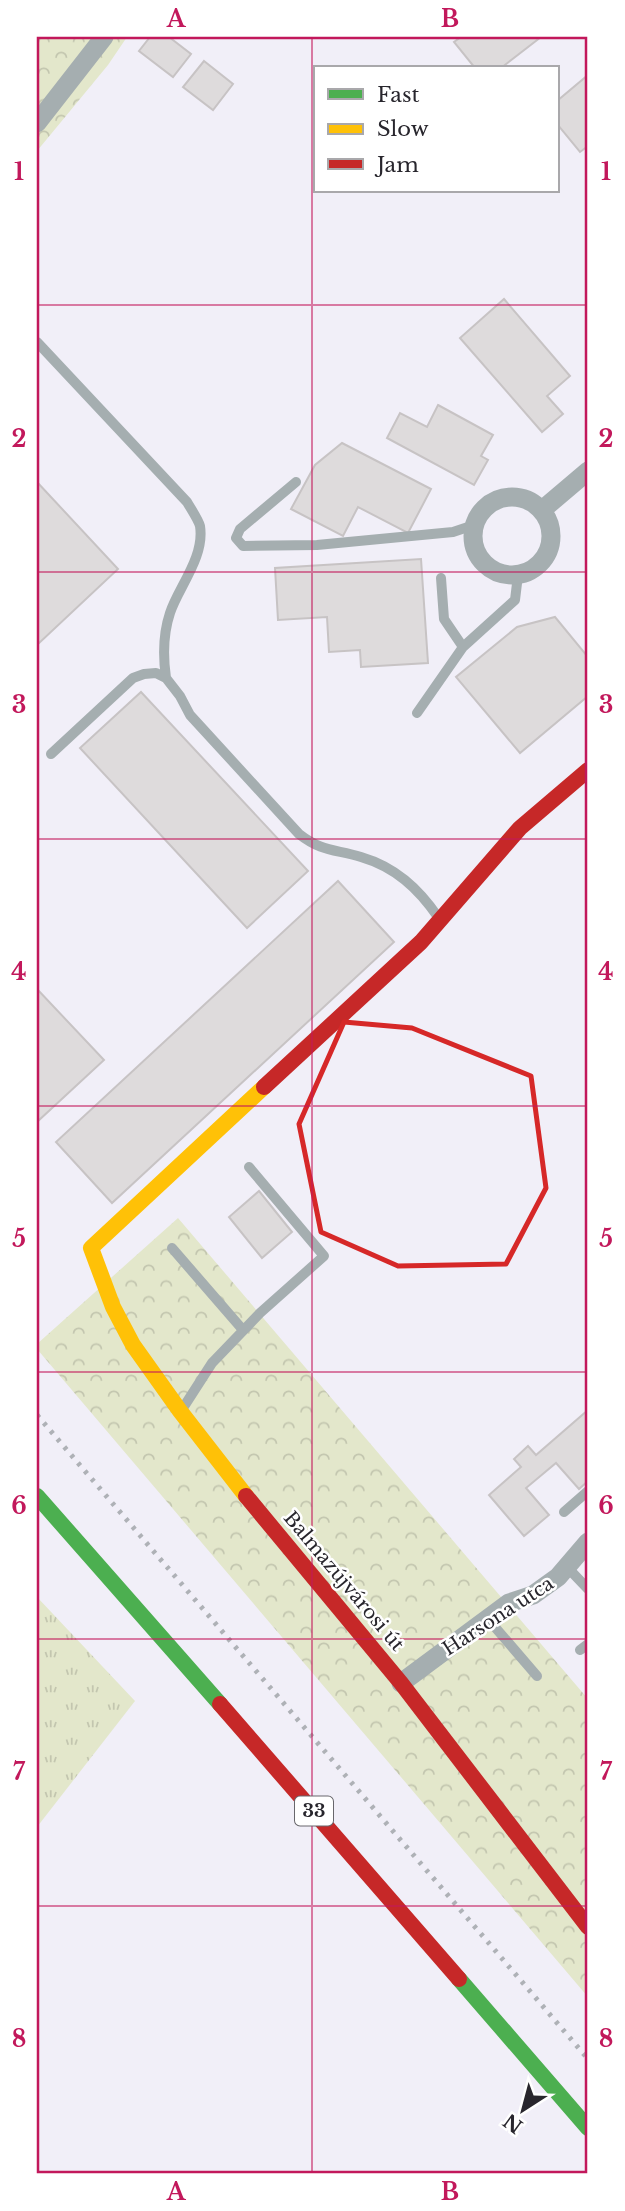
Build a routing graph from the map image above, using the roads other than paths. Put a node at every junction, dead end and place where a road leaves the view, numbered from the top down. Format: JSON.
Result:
{"nodes":[{"id":1,"x":104,"y":37,"type":"edge"},
{"id":2,"x":37,"y":122,"type":"edge"},
{"id":3,"x":37,"y":342,"type":"edge"},
{"id":4,"x":588,"y":471,"type":"edge"},
{"id":5,"x":296,"y":482,"type":"dead end"},
{"id":6,"x":542,"y":510,"type":"junction"},
{"id":7,"x":474,"y":525,"type":"junction"},
{"id":8,"x":518,"y":575,"type":"junction"},
{"id":9,"x":441,"y":578,"type":"dead end"},
{"id":10,"x":463,"y":647,"type":"junction"},
{"id":11,"x":166,"y":678,"type":"junction"},
{"id":12,"x":416,"y":713,"type":"dead end"},
{"id":13,"x":51,"y":754,"type":"dead end"},
{"id":14,"x":588,"y":770,"type":"edge"},
{"id":15,"x":440,"y":920,"type":"junction"},
{"id":16,"x":250,"y":1167,"type":"dead end"},
{"id":17,"x":172,"y":1248,"type":"dead end"},
{"id":18,"x":243,"y":1330,"type":"junction"},
{"id":19,"x":180,"y":1411,"type":"junction"},
{"id":20,"x":588,"y":1491,"type":"edge"},
{"id":21,"x":37,"y":1496,"type":"edge"},
{"id":22,"x":564,"y":1512,"type":"dead end"},
{"id":23,"x":588,"y":1542,"type":"edge"},
{"id":24,"x":567,"y":1567,"type":"junction"},
{"id":25,"x":588,"y":1590,"type":"edge"},
{"id":26,"x":488,"y":1619,"type":"junction"},
{"id":27,"x":537,"y":1676,"type":"dead end"},
{"id":28,"x":401,"y":1683,"type":"junction"},
{"id":29,"x":588,"y":1927,"type":"edge"},
{"id":30,"x":588,"y":2128,"type":"edge"}],
"edges":[{"from":1,"to":2,"type":"street"},
{"from":3,"to":11,"type":"lane"},
{"from":4,"to":6,"type":"street"},
{"from":5,"to":7,"type":"lane"},
{"from":6,"to":7,"type":"street"},
{"from":6,"to":8,"type":"street"},
{"from":7,"to":8,"type":"street"},
{"from":8,"to":10,"type":"lane"},
{"from":9,"to":10,"type":"lane"},
{"from":10,"to":12,"type":"lane"},
{"from":11,"to":13,"type":"lane"},
{"from":11,"to":15,"type":"lane"},
{"from":14,"to":15,"type":"street"},
{"from":15,"to":19,"type":"street","name":"Balmazújvárosi út"},
{"from":16,"to":18,"type":"lane"},
{"from":17,"to":18,"type":"lane"},
{"from":18,"to":19,"type":"lane"},
{"from":19,"to":28,"type":"street","name":"Balmazújvárosi út"},
{"from":20,"to":22,"type":"lane"},
{"from":21,"to":30,"type":"street","number":"33"},
{"from":23,"to":24,"type":"street","name":"Harsona utca"},
{"from":24,"to":25,"type":"lane"},
{"from":24,"to":26,"type":"street","name":"Harsona utca"},
{"from":26,"to":27,"type":"lane"},
{"from":26,"to":28,"type":"street","name":"Harsona utca"},
{"from":28,"to":29,"type":"street","name":"Balmazújvárosi út"}]}
